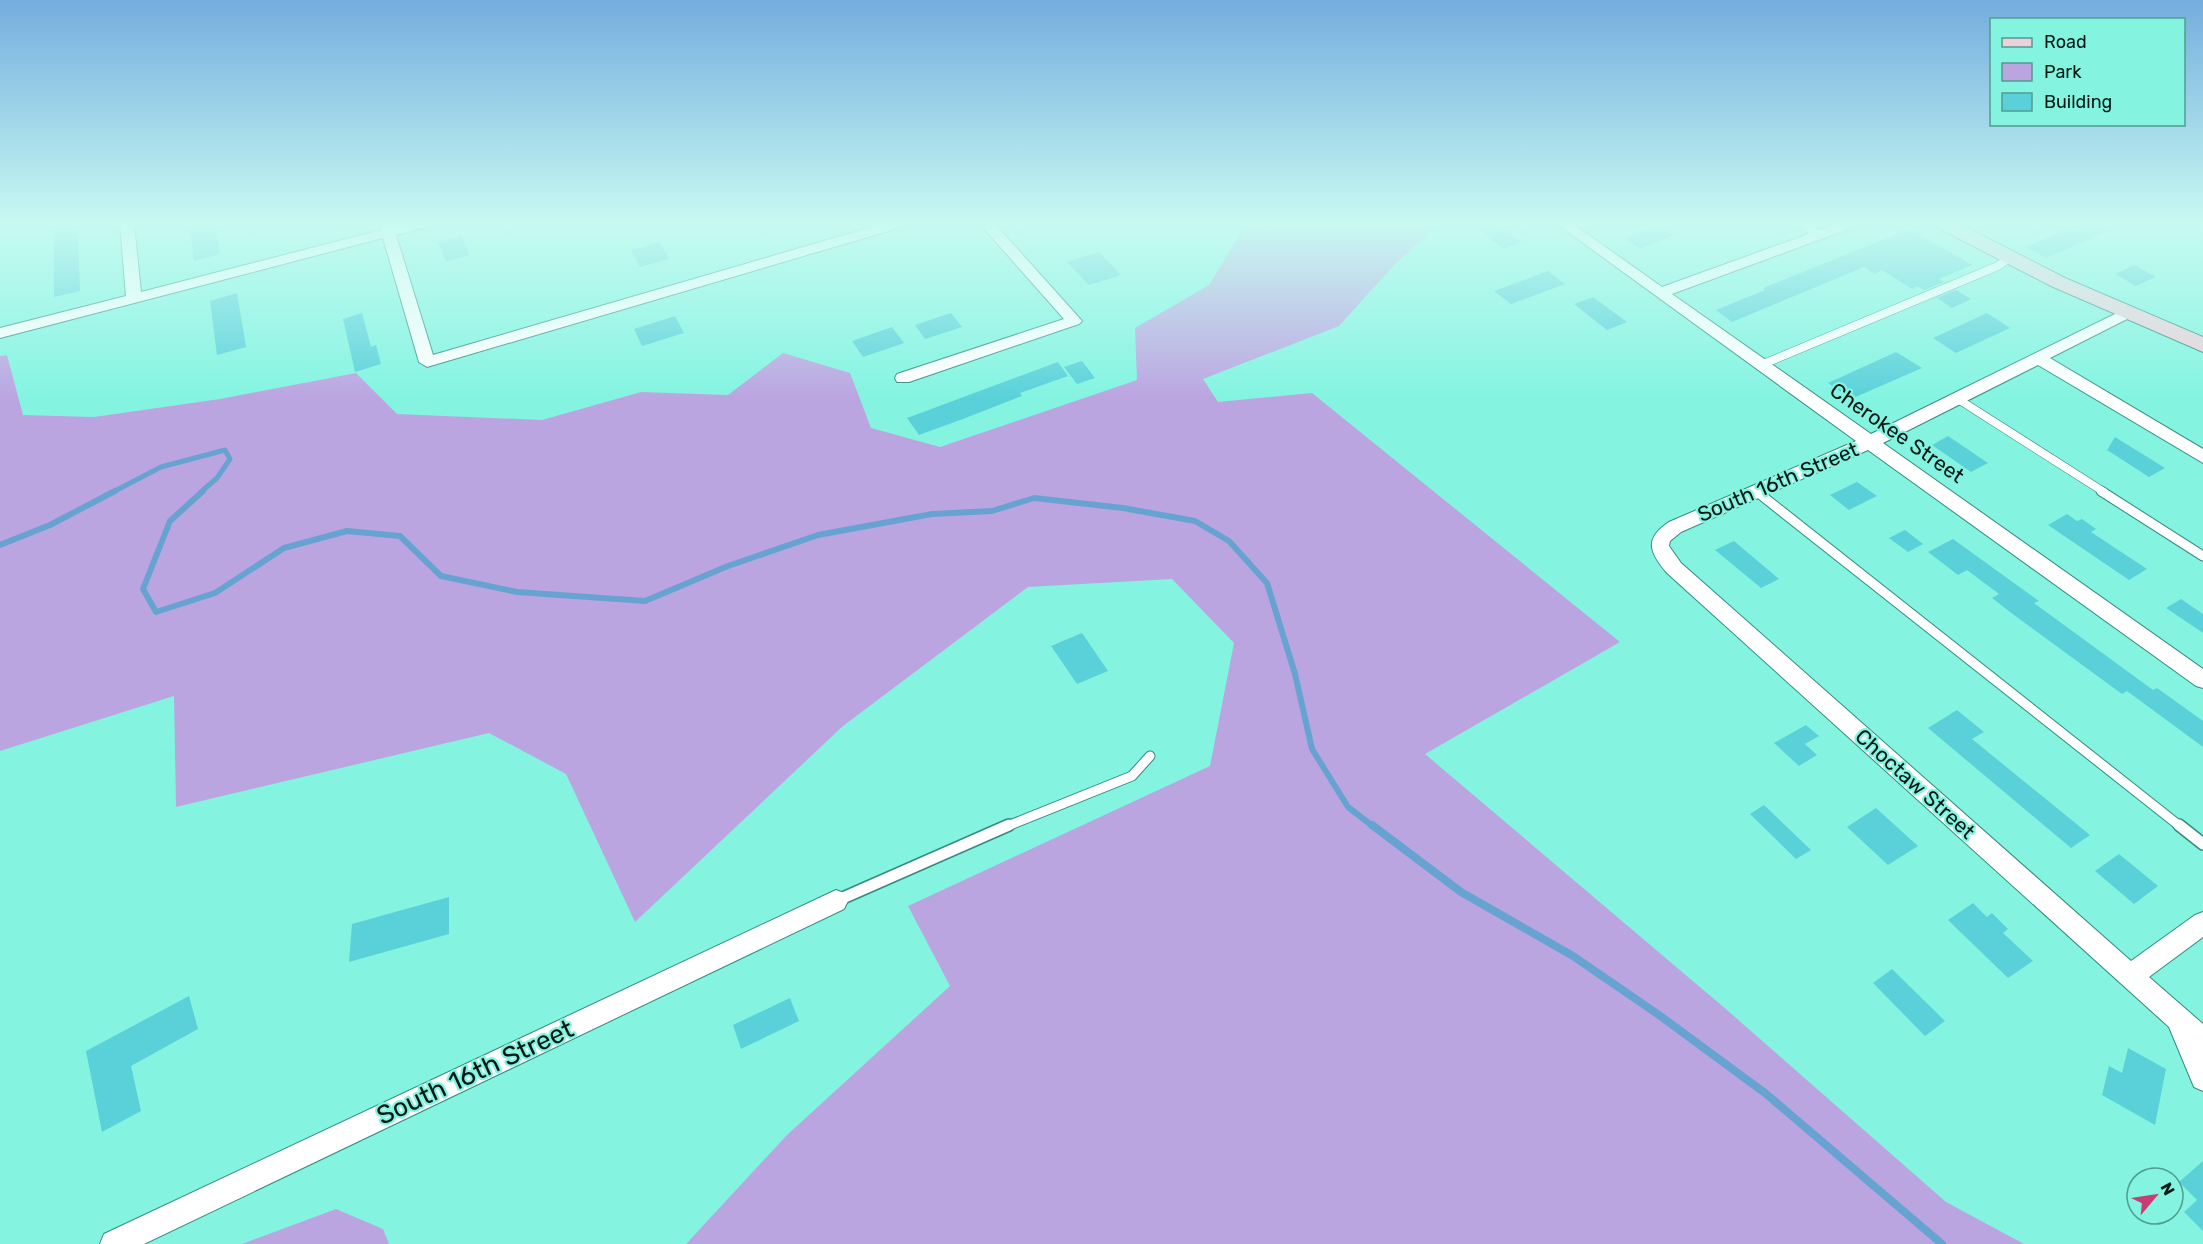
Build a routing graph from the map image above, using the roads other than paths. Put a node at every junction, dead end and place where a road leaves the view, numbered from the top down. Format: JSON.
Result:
{"nodes":[{"id":1,"x":132,"y":282,"type":"edge"},
{"id":2,"x":192,"y":282,"type":"edge"},
{"id":3,"x":404,"y":282,"type":"edge"},
{"id":4,"x":700,"y":282,"type":"edge"},
{"id":5,"x":1039,"y":282,"type":"edge"},
{"id":6,"x":1644,"y":282,"type":"edge"},
{"id":7,"x":1689,"y":282,"type":"edge"},
{"id":8,"x":1960,"y":282,"type":"edge"},
{"id":9,"x":2059,"y":282,"type":"edge"},
{"id":10,"x":1659,"y":293,"type":"junction"},
{"id":11,"x":134,"y":298,"type":"junction"},
{"id":12,"x":2128,"y":313,"type":"junction"},
{"id":13,"x":0,"y":333,"type":"edge"},
{"id":14,"x":2203,"y":345,"type":"edge"},
{"id":15,"x":2040,"y":359,"type":"junction"},
{"id":16,"x":1761,"y":365,"type":"junction"},
{"id":17,"x":903,"y":378,"type":"dead end"},
{"id":18,"x":1958,"y":399,"type":"junction"},
{"id":19,"x":1872,"y":441,"type":"junction"},
{"id":20,"x":2203,"y":457,"type":"edge"},
{"id":21,"x":1756,"y":491,"type":"junction"},
{"id":22,"x":1659,"y":544,"type":"joint"},
{"id":23,"x":2203,"y":556,"type":"edge"},
{"id":24,"x":2203,"y":680,"type":"edge"},
{"id":25,"x":1150,"y":756,"type":"dead end"},
{"id":26,"x":2203,"y":844,"type":"edge"},
{"id":27,"x":836,"y":901,"type":"joint"},
{"id":28,"x":2203,"y":923,"type":"edge"},
{"id":29,"x":2130,"y":976,"type":"junction"},
{"id":30,"x":2177,"y":1018,"type":"junction"},
{"id":31,"x":2203,"y":1041,"type":"edge"},
{"id":32,"x":2203,"y":1078,"type":"edge"},
{"id":33,"x":114,"y":1244,"type":"edge"}],
"edges":[{"from":1,"to":11,"type":"street"},
{"from":2,"to":11,"type":"street"},
{"from":3,"to":4,"type":"street"},
{"from":5,"to":17,"type":"street"},
{"from":6,"to":10,"type":"street","name":"Cherokee Street"},
{"from":7,"to":10,"type":"street"},
{"from":8,"to":16,"type":"lane"},
{"from":9,"to":12,"type":"street"},
{"from":10,"to":16,"type":"street","name":"Cherokee Street"},
{"from":11,"to":13,"type":"street"},
{"from":12,"to":14,"type":"street"},
{"from":12,"to":15,"type":"street","name":"South 16th Street"},
{"from":15,"to":18,"type":"street","name":"South 16th Street"},
{"from":15,"to":20,"type":"street"},
{"from":16,"to":19,"type":"street","name":"Cherokee Street"},
{"from":18,"to":19,"type":"street","name":"South 16th Street"},
{"from":18,"to":23,"type":"lane"},
{"from":19,"to":21,"type":"street","name":"South 16th Street"},
{"from":19,"to":24,"type":"street","name":"Cherokee Street"},
{"from":21,"to":22,"type":"street","name":"South 16th Street"},
{"from":21,"to":26,"type":"lane"},
{"from":22,"to":29,"type":"street","name":"Choctaw Street"},
{"from":25,"to":27,"type":"lane"},
{"from":27,"to":33,"type":"street","name":"South 16th Street"},
{"from":28,"to":29,"type":"street"},
{"from":29,"to":30,"type":"street","name":"Choctaw Street"},
{"from":30,"to":31,"type":"street","name":"Choctaw Street"},
{"from":30,"to":32,"type":"street","name":"Choctaw Street"}]}
